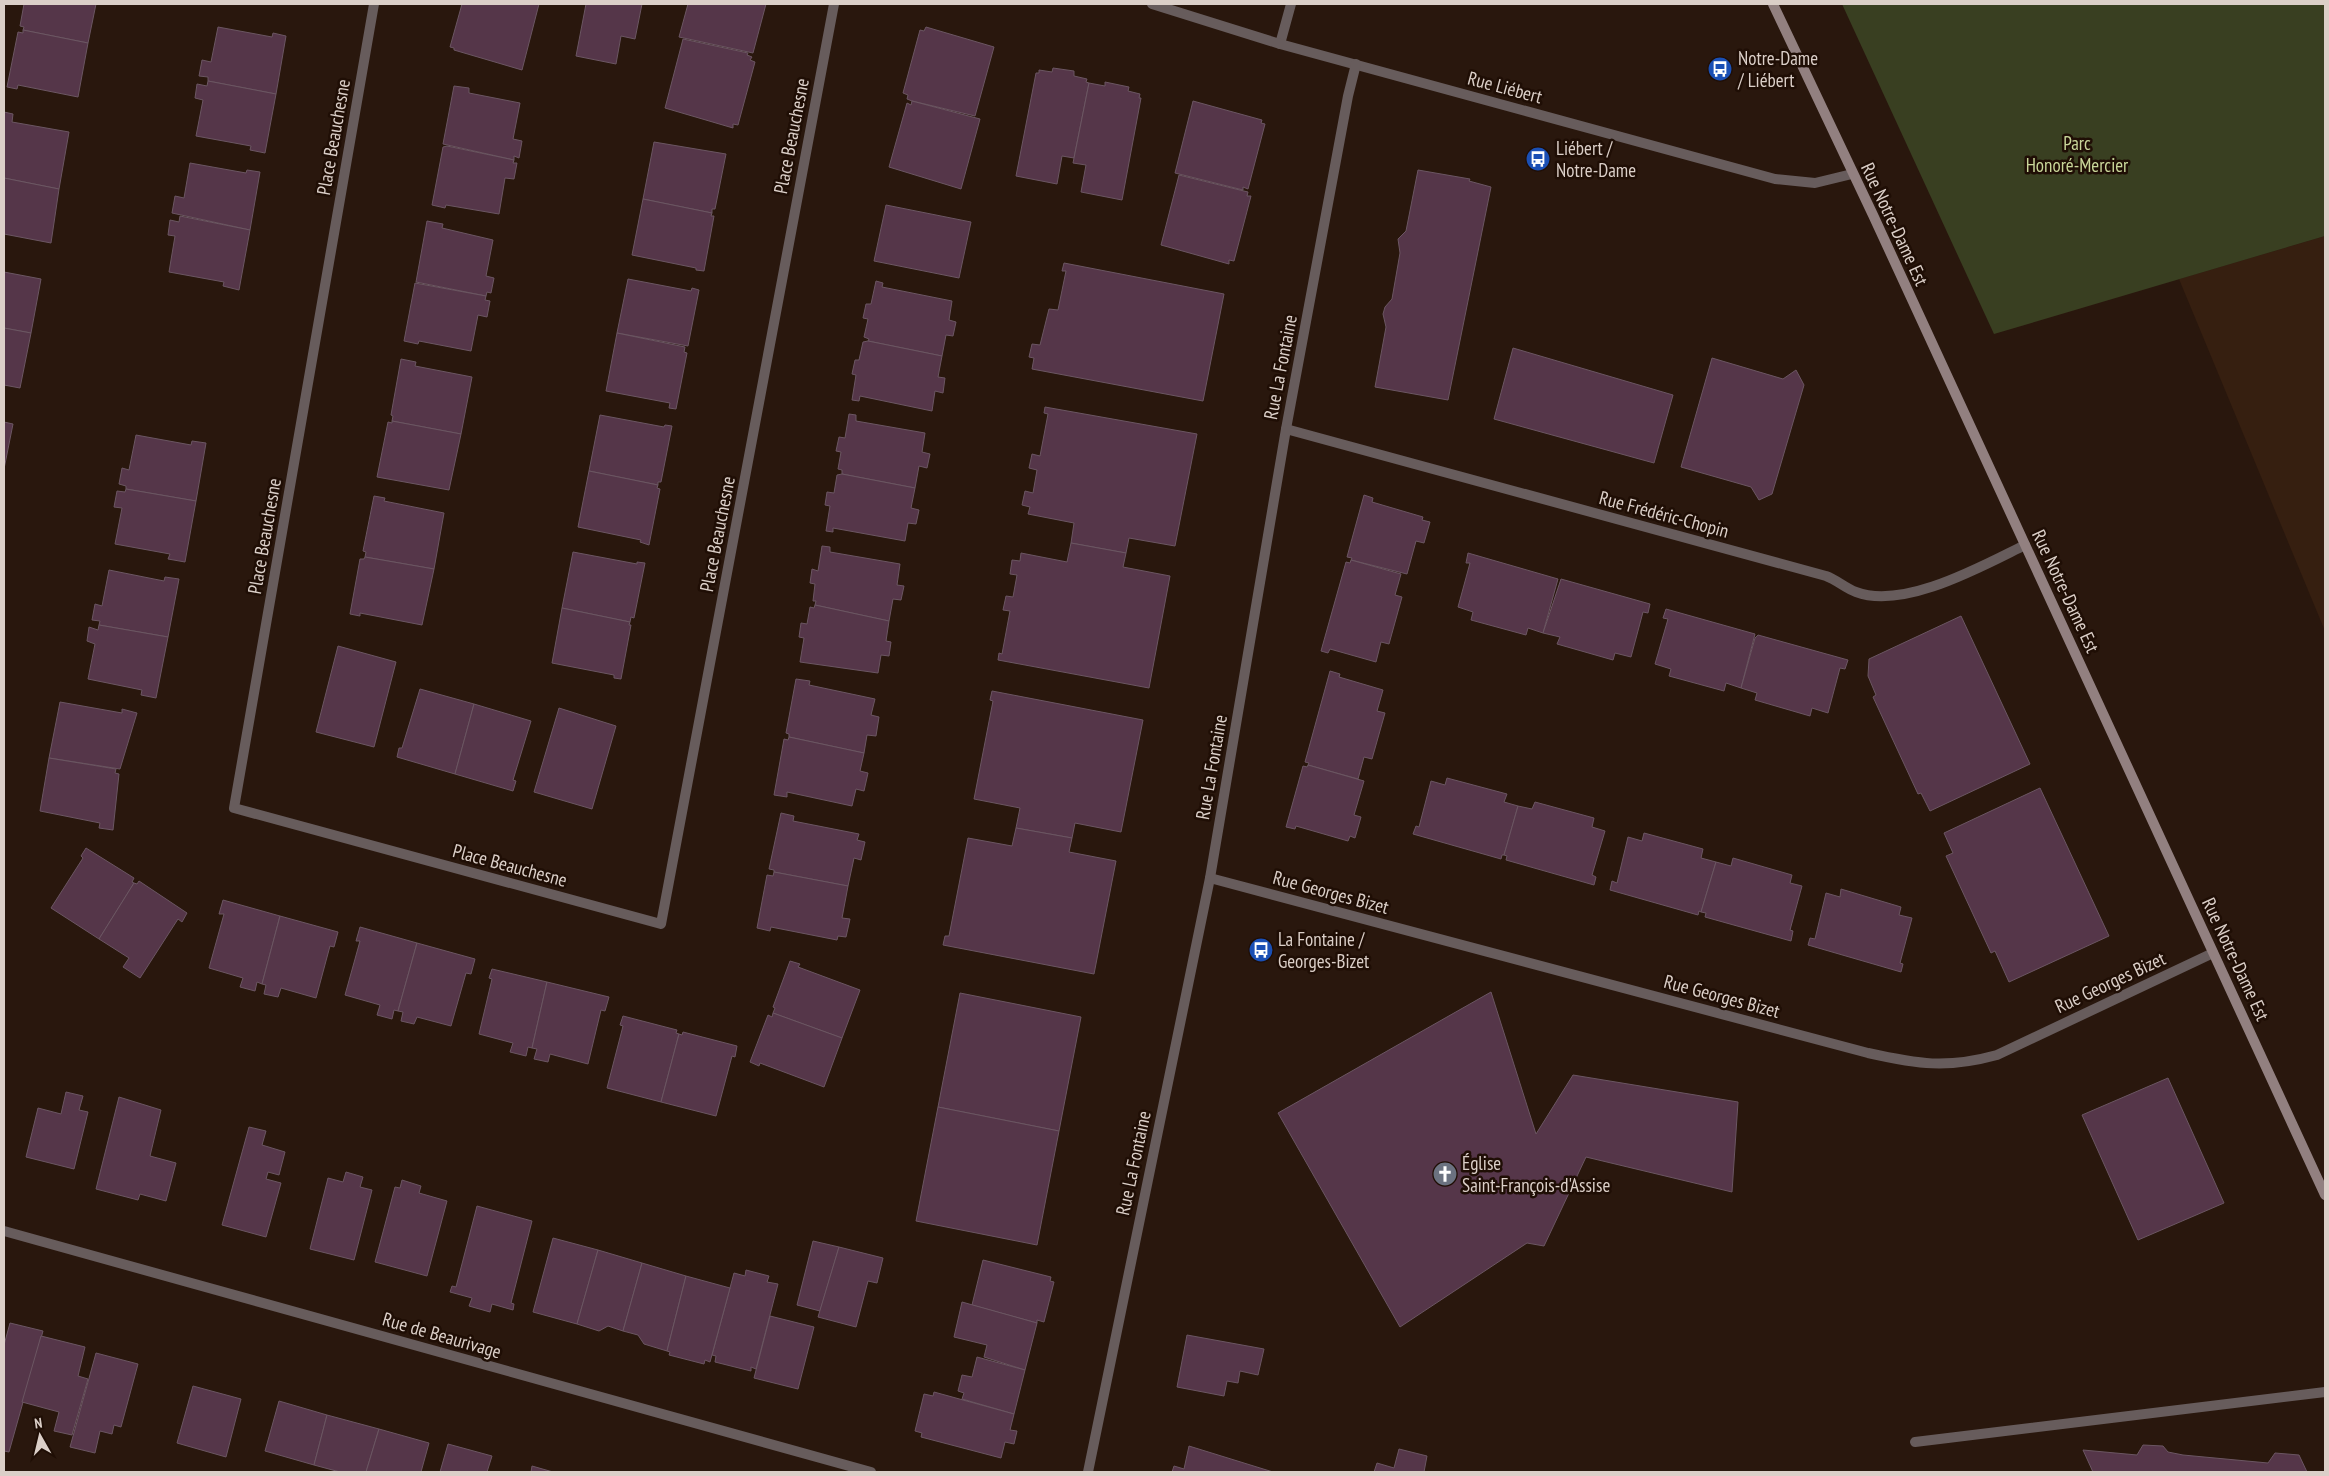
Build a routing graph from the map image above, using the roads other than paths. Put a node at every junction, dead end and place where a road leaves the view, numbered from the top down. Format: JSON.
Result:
{"nodes":[{"id":1,"x":374,"y":4,"type":"edge"},
{"id":2,"x":834,"y":4,"type":"edge"},
{"id":3,"x":1152,"y":4,"type":"edge"},
{"id":4,"x":1291,"y":4,"type":"edge"},
{"id":5,"x":1773,"y":4,"type":"edge"},
{"id":6,"x":1280,"y":44,"type":"junction"},
{"id":7,"x":1356,"y":64,"type":"junction"},
{"id":8,"x":1852,"y":174,"type":"junction"},
{"id":9,"x":1286,"y":429,"type":"junction"},
{"id":10,"x":2025,"y":545,"type":"junction"},
{"id":11,"x":1210,"y":878,"type":"junction"},
{"id":12,"x":2213,"y":953,"type":"junction"},
{"id":13,"x":2325,"y":1194,"type":"edge"},
{"id":14,"x":4,"y":1231,"type":"edge"},
{"id":15,"x":2325,"y":1392,"type":"edge"},
{"id":16,"x":1915,"y":1442,"type":"dead end"},
{"id":17,"x":872,"y":1472,"type":"edge"},
{"id":18,"x":1088,"y":1472,"type":"edge"}],
"edges":[{"from":1,"to":2,"type":"street","name":"Place Beauchesne"},
{"from":3,"to":6,"type":"street","name":"Rue Liébert"},
{"from":4,"to":6,"type":"street"},
{"from":5,"to":8,"type":"main road","name":"Rue Notre-Dame Est"},
{"from":6,"to":7,"type":"street","name":"Rue Liébert"},
{"from":7,"to":8,"type":"street","name":"Rue Liébert"},
{"from":7,"to":9,"type":"street","name":"Rue La Fontaine"},
{"from":8,"to":10,"type":"main road","name":"Rue Notre-Dame Est"},
{"from":9,"to":10,"type":"street","name":"Rue Frédéric-Chopin"},
{"from":9,"to":11,"type":"street","name":"Rue La Fontaine"},
{"from":10,"to":12,"type":"main road","name":"Rue Notre-Dame Est"},
{"from":11,"to":12,"type":"street","name":"Rue Georges Bizet"},
{"from":11,"to":18,"type":"street","name":"Rue La Fontaine"},
{"from":12,"to":13,"type":"main road","name":"Rue Notre-Dame Est"},
{"from":14,"to":17,"type":"street","name":"Rue de Beaurivage"},
{"from":15,"to":16,"type":"street"}]}
